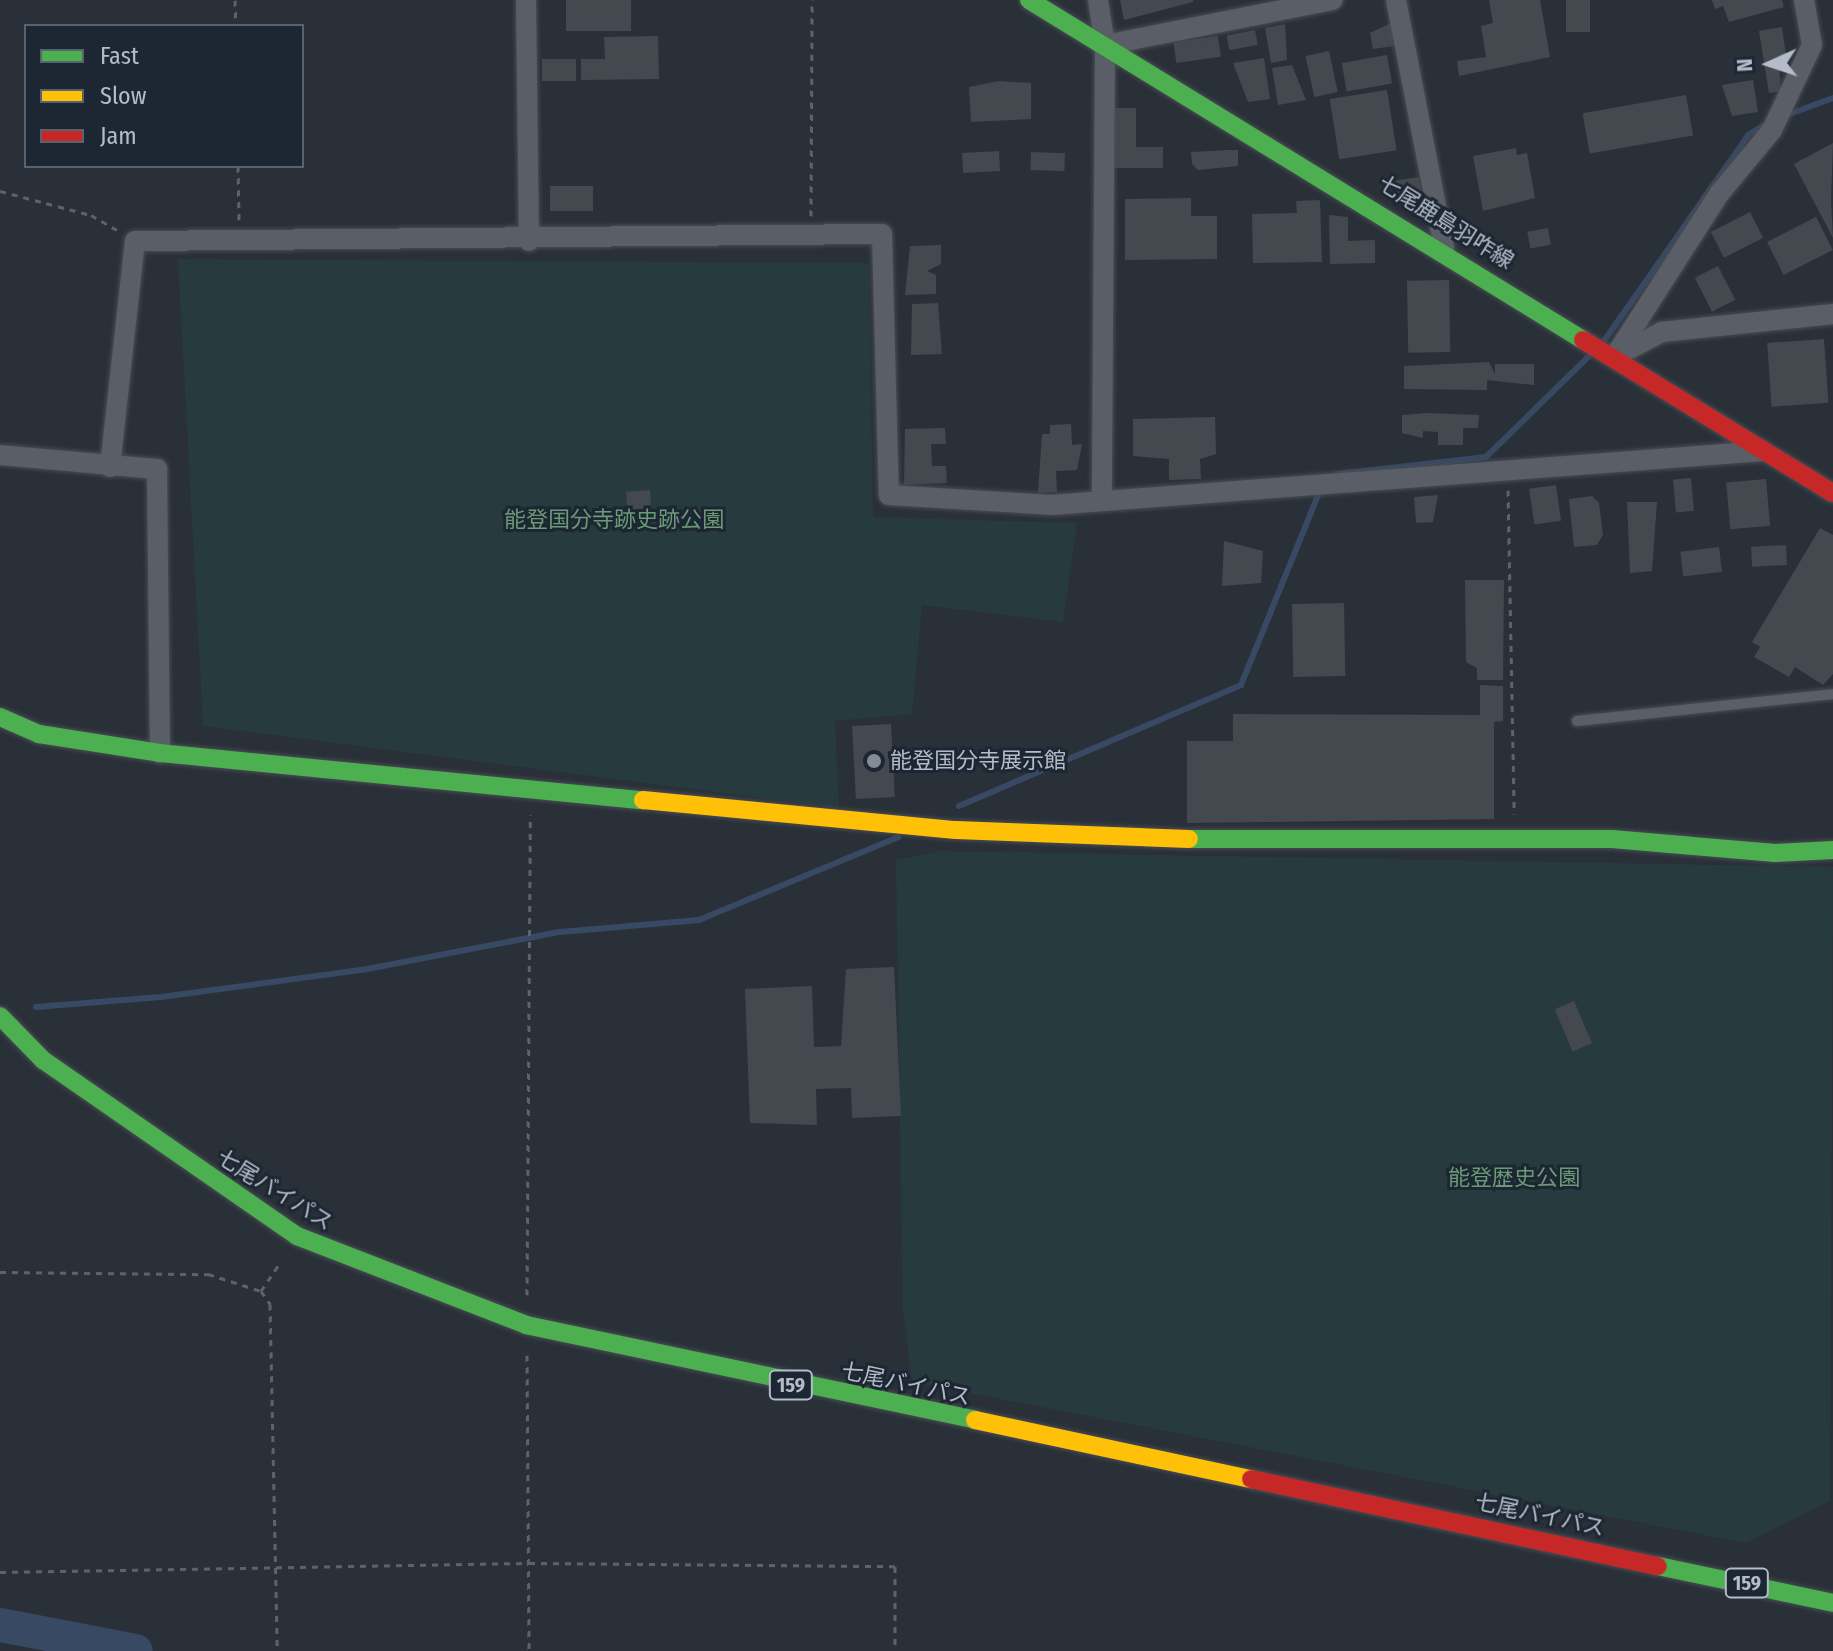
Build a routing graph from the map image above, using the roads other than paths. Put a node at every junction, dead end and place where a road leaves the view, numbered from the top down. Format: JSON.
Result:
{"nodes":[{"id":1,"x":526,"y":0,"type":"edge"},
{"id":2,"x":1029,"y":0,"type":"edge"},
{"id":3,"x":1098,"y":0,"type":"edge"},
{"id":4,"x":1333,"y":0,"type":"edge"},
{"id":5,"x":1396,"y":0,"type":"edge"},
{"id":6,"x":1804,"y":0,"type":"edge"},
{"id":7,"x":1105,"y":45,"type":"junction"},
{"id":8,"x":529,"y":241,"type":"junction"},
{"id":9,"x":1444,"y":248,"type":"junction"},
{"id":10,"x":1833,"y":314,"type":"edge"},
{"id":11,"x":1611,"y":354,"type":"junction"},
{"id":12,"x":1765,"y":451,"type":"junction"},
{"id":13,"x":0,"y":455,"type":"edge"},
{"id":14,"x":110,"y":467,"type":"junction"},
{"id":15,"x":1833,"y":493,"type":"edge"},
{"id":16,"x":1102,"y":499,"type":"junction"},
{"id":17,"x":1833,"y":694,"type":"edge"},
{"id":18,"x":0,"y":717,"type":"edge"},
{"id":19,"x":1577,"y":721,"type":"dead end"},
{"id":20,"x":160,"y":753,"type":"junction"},
{"id":21,"x":1833,"y":850,"type":"edge"},
{"id":22,"x":0,"y":1016,"type":"edge"},
{"id":23,"x":1833,"y":1603,"type":"edge"}],
"edges":[{"from":1,"to":8,"type":"street"},
{"from":2,"to":7,"type":"main road","name":"七尾鹿島羽咋線"},
{"from":3,"to":7,"type":"street"},
{"from":4,"to":7,"type":"street"},
{"from":5,"to":9,"type":"street"},
{"from":6,"to":11,"type":"street"},
{"from":7,"to":9,"type":"main road","name":"七尾鹿島羽咋線"},
{"from":7,"to":16,"type":"street"},
{"from":8,"to":14,"type":"street"},
{"from":8,"to":16,"type":"street"},
{"from":9,"to":11,"type":"main road","name":"七尾鹿島羽咋線"},
{"from":10,"to":11,"type":"street"},
{"from":11,"to":12,"type":"main road","name":"七尾鹿島羽咋線"},
{"from":12,"to":15,"type":"main road","name":"七尾鹿島羽咋線"},
{"from":12,"to":16,"type":"street"},
{"from":13,"to":14,"type":"street"},
{"from":14,"to":20,"type":"street"},
{"from":17,"to":19,"type":"lane"},
{"from":18,"to":20,"type":"main road"},
{"from":20,"to":21,"type":"main road"},
{"from":22,"to":23,"type":"main road","name":"七尾バイパス","number":"159"}]}
